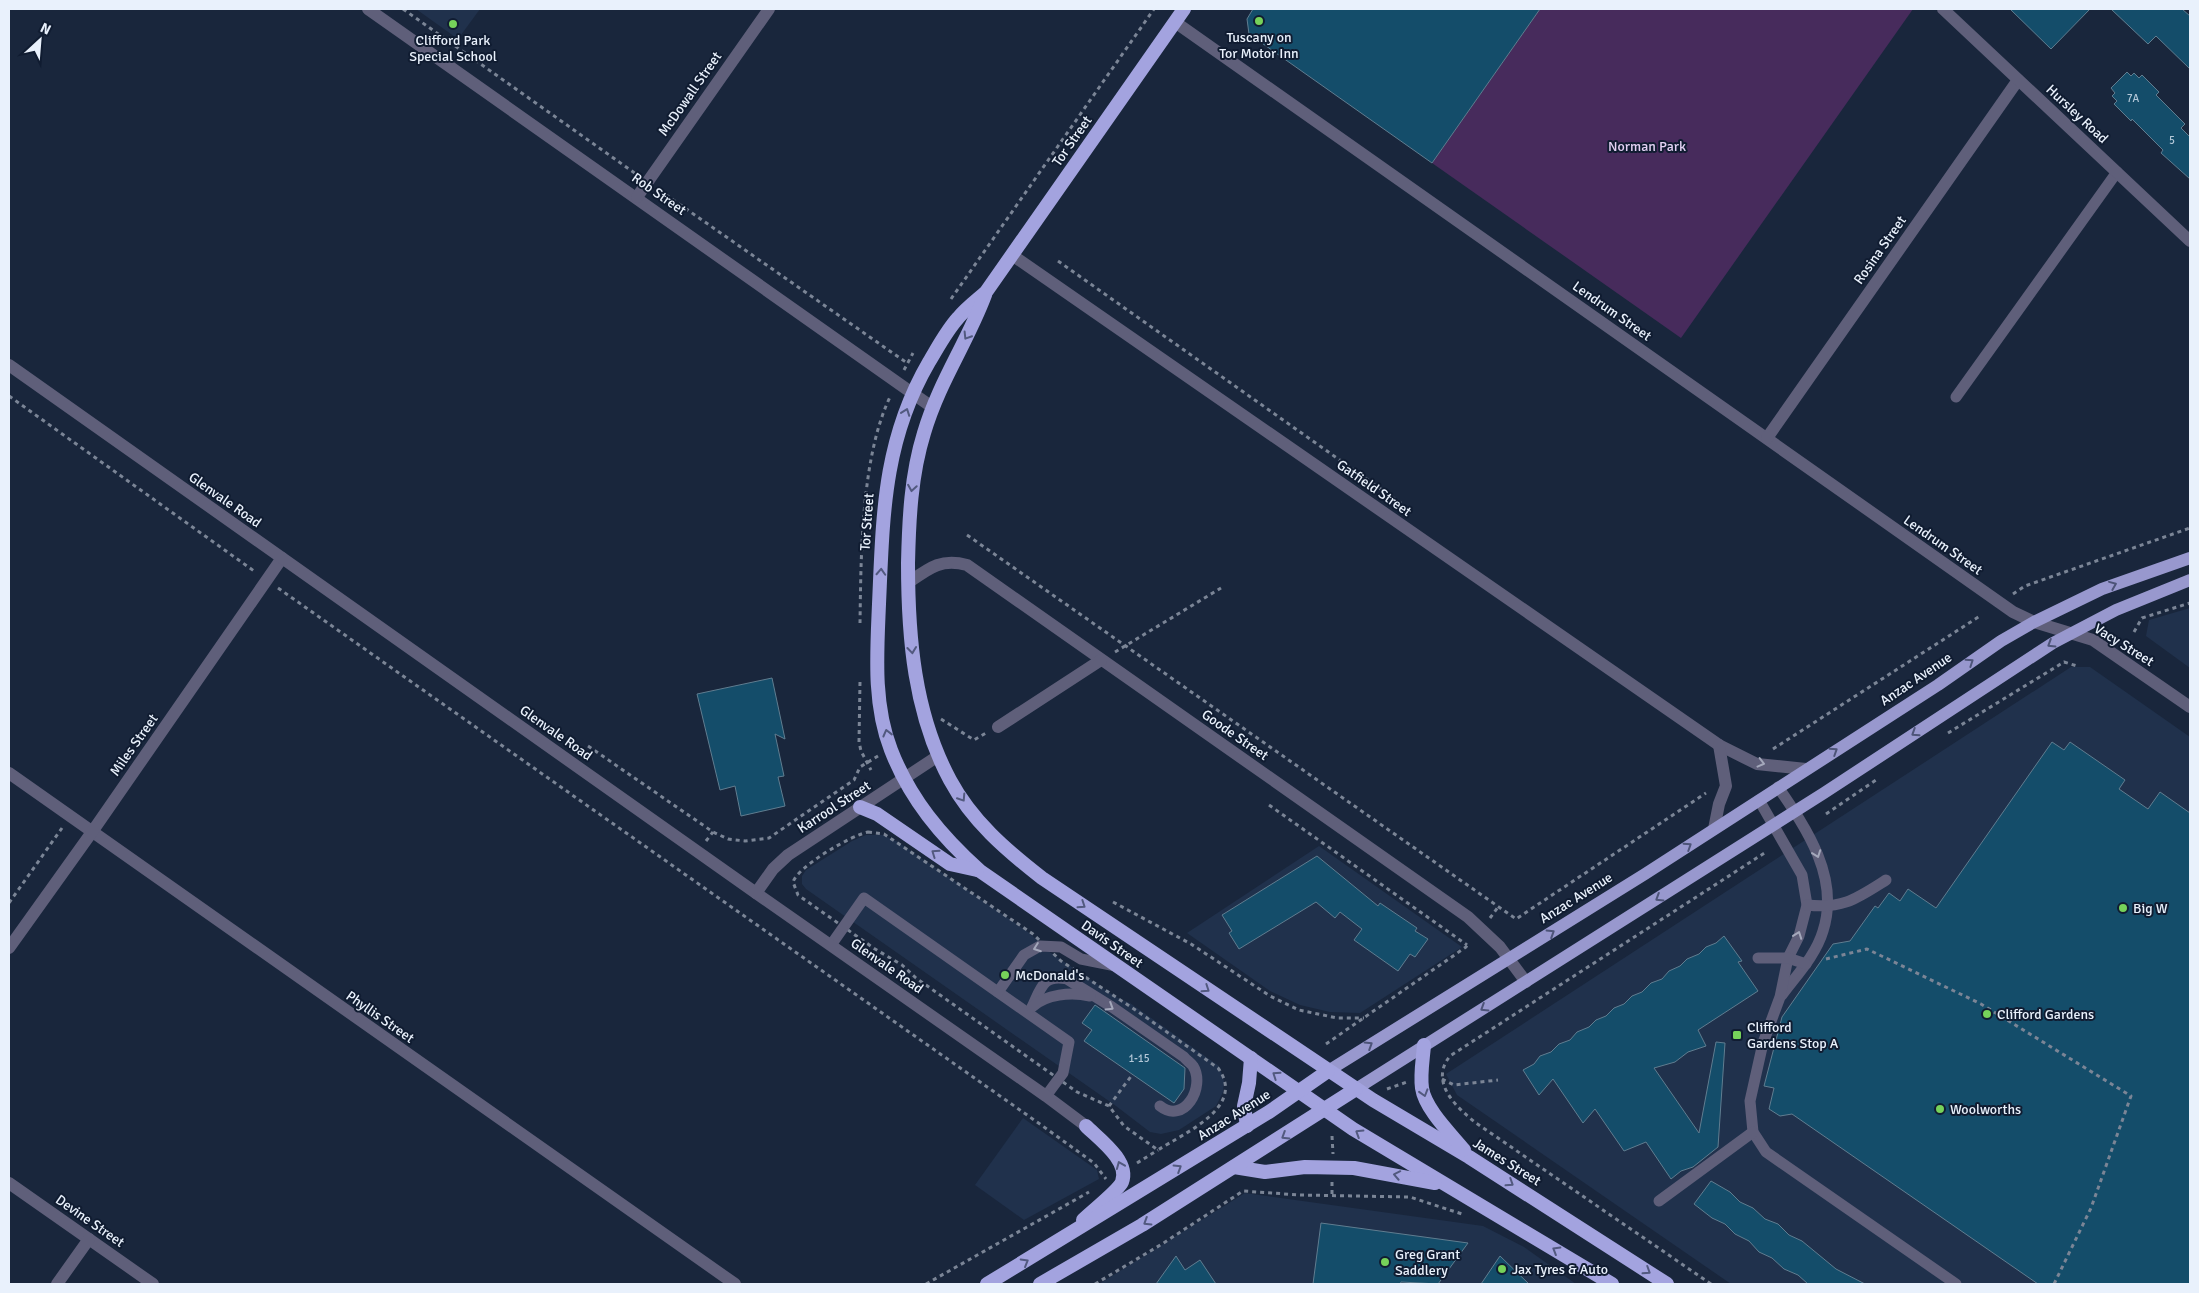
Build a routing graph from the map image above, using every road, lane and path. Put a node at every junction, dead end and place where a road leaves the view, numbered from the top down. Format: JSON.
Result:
{"nodes":[{"id":1,"x":368,"y":9,"type":"edge"},
{"id":2,"x":769,"y":9,"type":"edge"},
{"id":3,"x":1154,"y":9,"type":"edge"},
{"id":4,"x":1184,"y":9,"type":"edge"},
{"id":5,"x":1943,"y":9,"type":"edge"},
{"id":6,"x":1175,"y":22,"type":"junction"},
{"id":7,"x":2018,"y":80,"type":"junction"},
{"id":8,"x":2117,"y":172,"type":"junction"},
{"id":9,"x":637,"y":197,"type":"junction"},
{"id":10,"x":2190,"y":240,"type":"edge"},
{"id":11,"x":1012,"y":254,"type":"junction"},
{"id":12,"x":1058,"y":261,"type":"dead end"},
{"id":13,"x":986,"y":292,"type":"junction"},
{"id":14,"x":950,"y":300,"type":"dead end"},
{"id":15,"x":915,"y":350,"type":"dead end"},
{"id":16,"x":907,"y":364,"type":"dead end"},
{"id":17,"x":9,"y":365,"type":"edge"},
{"id":18,"x":913,"y":393,"type":"junction"},
{"id":19,"x":9,"y":396,"type":"edge"},
{"id":20,"x":1956,"y":398,"type":"dead end"},
{"id":21,"x":932,"y":407,"type":"junction"},
{"id":22,"x":1767,"y":438,"type":"junction"},
{"id":23,"x":1408,"y":508,"type":"dead end"},
{"id":24,"x":2190,"y":528,"type":"edge"},
{"id":25,"x":967,"y":535,"type":"dead end"},
{"id":26,"x":282,"y":558,"type":"junction"},
{"id":27,"x":2190,"y":558,"type":"edge"},
{"id":28,"x":266,"y":580,"type":"junction"},
{"id":29,"x":2190,"y":580,"type":"edge"},
{"id":30,"x":908,"y":583,"type":"junction"},
{"id":31,"x":1221,"y":588,"type":"dead end"},
{"id":32,"x":2011,"y":595,"type":"dead end"},
{"id":33,"x":2190,"y":603,"type":"edge"},
{"id":34,"x":1980,"y":616,"type":"dead end"},
{"id":35,"x":2034,"y":622,"type":"junction"},
{"id":36,"x":2071,"y":632,"type":"junction"},
{"id":37,"x":2134,"y":632,"type":"dead end"},
{"id":38,"x":1125,"y":645,"type":"junction"},
{"id":39,"x":1101,"y":660,"type":"junction"},
{"id":40,"x":2077,"y":666,"type":"dead end"},
{"id":41,"x":2190,"y":707,"type":"edge"},
{"id":42,"x":998,"y":727,"type":"joint"},
{"id":43,"x":927,"y":728,"type":"junction"},
{"id":44,"x":1947,"y":733,"type":"dead end"},
{"id":45,"x":1719,"y":745,"type":"junction"},
{"id":46,"x":588,"y":746,"type":"dead end"},
{"id":47,"x":891,"y":749,"type":"junction"},
{"id":48,"x":1769,"y":751,"type":"dead end"},
{"id":49,"x":938,"y":756,"type":"junction"},
{"id":50,"x":1806,"y":769,"type":"junction"},
{"id":51,"x":9,"y":773,"type":"edge"},
{"id":52,"x":1882,"y":776,"type":"dead end"},
{"id":53,"x":904,"y":778,"type":"junction"},
{"id":54,"x":1778,"y":787,"type":"junction"},
{"id":55,"x":1707,"y":793,"type":"dead end"},
{"id":56,"x":1759,"y":800,"type":"junction"},
{"id":57,"x":1269,"y":805,"type":"dead end"},
{"id":58,"x":860,"y":807,"type":"junction"},
{"id":59,"x":1795,"y":811,"type":"junction"},
{"id":60,"x":1826,"y":814,"type":"dead end"},
{"id":61,"x":70,"y":816,"type":"junction"},
{"id":62,"x":1774,"y":825,"type":"junction"},
{"id":63,"x":1714,"y":830,"type":"junction"},
{"id":64,"x":92,"y":832,"type":"junction"},
{"id":65,"x":1766,"y":852,"type":"dead end"},
{"id":66,"x":980,"y":871,"type":"junction"},
{"id":67,"x":1886,"y":880,"type":"dead end"},
{"id":68,"x":756,"y":893,"type":"junction"},
{"id":69,"x":1113,"y":902,"type":"dead end"},
{"id":70,"x":9,"y":903,"type":"edge"},
{"id":71,"x":1807,"y":905,"type":"junction"},
{"id":72,"x":1498,"y":907,"type":"junction"},
{"id":73,"x":1828,"y":907,"type":"junction"},
{"id":74,"x":1490,"y":918,"type":"dead end"},
{"id":75,"x":844,"y":928,"type":"junction"},
{"id":76,"x":1471,"y":940,"type":"dead end"},
{"id":77,"x":831,"y":945,"type":"junction"},
{"id":78,"x":1044,"y":945,"type":"junction"},
{"id":79,"x":1467,"y":945,"type":"junction"},
{"id":80,"x":9,"y":948,"type":"edge"},
{"id":81,"x":1758,"y":958,"type":"dead end"},
{"id":82,"x":1788,"y":958,"type":"junction"},
{"id":83,"x":1510,"y":959,"type":"junction"},
{"id":84,"x":1806,"y":964,"type":"junction"},
{"id":85,"x":1116,"y":966,"type":"junction"},
{"id":86,"x":1526,"y":982,"type":"junction"},
{"id":87,"x":998,"y":992,"type":"junction"},
{"id":88,"x":1094,"y":997,"type":"junction"},
{"id":89,"x":1780,"y":997,"type":"junction"},
{"id":90,"x":1030,"y":1009,"type":"junction"},
{"id":91,"x":1364,"y":1018,"type":"junction"},
{"id":92,"x":1326,"y":1044,"type":"dead end"},
{"id":93,"x":1424,"y":1045,"type":"junction"},
{"id":94,"x":1251,"y":1058,"type":"junction"},
{"id":95,"x":1328,"y":1071,"type":"junction"},
{"id":96,"x":1132,"y":1075,"type":"dead end"},
{"id":97,"x":1058,"y":1079,"type":"junction"},
{"id":98,"x":1442,"y":1079,"type":"junction"},
{"id":99,"x":1498,"y":1080,"type":"dead end"},
{"id":100,"x":1226,"y":1089,"type":"dead end"},
{"id":101,"x":1356,"y":1089,"type":"junction"},
{"id":102,"x":1300,"y":1092,"type":"junction"},
{"id":103,"x":1046,"y":1096,"type":"junction"},
{"id":104,"x":1160,"y":1106,"type":"dead end"},
{"id":105,"x":1326,"y":1110,"type":"junction"},
{"id":106,"x":1086,"y":1126,"type":"joint"},
{"id":107,"x":1246,"y":1126,"type":"junction"},
{"id":108,"x":1753,"y":1132,"type":"junction"},
{"id":109,"x":1158,"y":1150,"type":"dead end"},
{"id":110,"x":1469,"y":1157,"type":"junction"},
{"id":111,"x":1234,"y":1167,"type":"junction"},
{"id":112,"x":1123,"y":1171,"type":"junction"},
{"id":113,"x":9,"y":1183,"type":"edge"},
{"id":114,"x":1445,"y":1185,"type":"junction"},
{"id":115,"x":1099,"y":1186,"type":"dead end"},
{"id":116,"x":1090,"y":1190,"type":"dead end"},
{"id":117,"x":1659,"y":1201,"type":"dead end"},
{"id":118,"x":1468,"y":1216,"type":"dead end"},
{"id":119,"x":89,"y":1239,"type":"junction"},
{"id":120,"x":1062,"y":1240,"type":"junction"},
{"id":121,"x":57,"y":1284,"type":"edge"},
{"id":122,"x":153,"y":1284,"type":"edge"},
{"id":123,"x":735,"y":1284,"type":"edge"},
{"id":124,"x":926,"y":1284,"type":"edge"},
{"id":125,"x":987,"y":1284,"type":"edge"},
{"id":126,"x":1040,"y":1284,"type":"edge"},
{"id":127,"x":1095,"y":1284,"type":"edge"},
{"id":128,"x":1612,"y":1284,"type":"edge"},
{"id":129,"x":1667,"y":1284,"type":"edge"},
{"id":130,"x":1711,"y":1284,"type":"edge"},
{"id":131,"x":1956,"y":1284,"type":"edge"},
{"id":132,"x":2054,"y":1284,"type":"edge"}],
"edges":[{"from":1,"to":9,"type":"street","name":"Rob Street"},
{"from":2,"to":9,"type":"street","name":"McDowall Street"},
{"from":3,"to":14,"type":"path"},
{"from":4,"to":6,"type":"highway","name":"Tor Street"},
{"from":5,"to":7,"type":"street","name":"Hursley Road"},
{"from":6,"to":11,"type":"highway","name":"Tor Street"},
{"from":6,"to":22,"type":"street","name":"Lendrum Street"},
{"from":7,"to":8,"type":"street","name":"Hursley Road"},
{"from":7,"to":22,"type":"street","name":"Rosina Street"},
{"from":8,"to":10,"type":"street","name":"Hursley Road"},
{"from":8,"to":20,"type":"lane"},
{"from":9,"to":18,"type":"street","name":"Rob Street"},
{"from":11,"to":13,"type":"highway","name":"Tor Street"},
{"from":11,"to":45,"type":"street","name":"Gatfield Street"},
{"from":12,"to":23,"type":"path"},
{"from":13,"to":18,"type":"highway","name":"Tor Street"},
{"from":13,"to":21,"type":"highway","name":"Tor Street","one_way":true},
{"from":15,"to":16,"type":"path"},
{"from":17,"to":26,"type":"street","name":"Glenvale Road"},
{"from":18,"to":21,"type":"street","name":"Rob Street"},
{"from":47,"to":18,"type":"highway","name":"Tor Street","one_way":true},
{"from":19,"to":28,"type":"path"},
{"from":21,"to":30,"type":"highway","name":"Tor Street","one_way":true},
{"from":22,"to":35,"type":"street","name":"Lendrum Street"},
{"from":24,"to":32,"type":"path"},
{"from":25,"to":38,"type":"path"},
{"from":26,"to":28,"type":"street","name":"Miles Street"},
{"from":26,"to":68,"type":"street","name":"Glenvale Road"},
{"from":35,"to":27,"type":"main road","name":"Anzac Avenue","one_way":true},
{"from":28,"to":64,"type":"street","name":"Miles Street"},
{"from":28,"to":115,"type":"path"},
{"from":29,"to":36,"type":"main road"},
{"from":30,"to":39,"type":"street","name":"Goode Street"},
{"from":30,"to":43,"type":"highway","name":"Tor Street","one_way":true},
{"from":31,"to":38,"type":"path"},
{"from":33,"to":37,"type":"path"},
{"from":34,"to":48,"type":"path"},
{"from":35,"to":36,"type":"street","name":"Vacy Street"},
{"from":50,"to":35,"type":"main road","name":"Anzac Avenue","one_way":true},
{"from":36,"to":41,"type":"street","name":"Vacy Street"},
{"from":36,"to":59,"type":"main road","one_way":true},
{"from":38,"to":39,"type":"path"},
{"from":38,"to":72,"type":"path"},
{"from":39,"to":42,"type":"street"},
{"from":39,"to":83,"type":"street","name":"Goode Street"},
{"from":40,"to":44,"type":"path"},
{"from":42,"to":43,"type":"path"},
{"from":43,"to":49,"type":"highway","name":"Tor Street"},
{"from":45,"to":50,"type":"street","name":"Gatfield Street","one_way":true},
{"from":45,"to":63,"type":"street"},
{"from":46,"to":47,"type":"path"},
{"from":47,"to":53,"type":"highway","name":"Tor Street"},
{"from":49,"to":53,"type":"street","name":"Karrool Street"},
{"from":49,"to":95,"type":"highway","name":"Davis Street","one_way":true},
{"from":50,"to":54,"type":"main road","name":"Anzac Avenue"},
{"from":51,"to":61,"type":"street","name":"Phyllis Street"},
{"from":52,"to":60,"type":"path"},
{"from":53,"to":58,"type":"street","name":"Karrool Street"},
{"from":53,"to":66,"type":"highway","name":"Davis Street"},
{"from":54,"to":56,"type":"main road","name":"Anzac Avenue"},
{"from":54,"to":59,"type":"lane"},
{"from":55,"to":72,"type":"path"},
{"from":56,"to":62,"type":"lane"},
{"from":56,"to":63,"type":"main road","name":"Anzac Avenue"},
{"from":57,"to":79,"type":"path"},
{"from":66,"to":58,"type":"highway","one_way":true},
{"from":58,"to":68,"type":"street","name":"Karrool Street"},
{"from":59,"to":62,"type":"main road"},
{"from":59,"to":73,"type":"lane","one_way":true},
{"from":61,"to":64,"type":"street","name":"Phyllis Street"},
{"from":61,"to":70,"type":"path"},
{"from":62,"to":71,"type":"lane"},
{"from":62,"to":86,"type":"main road","one_way":true},
{"from":83,"to":63,"type":"main road","name":"Anzac Avenue","one_way":true},
{"from":64,"to":80,"type":"street","name":"Miles Street"},
{"from":64,"to":123,"type":"street","name":"Phyllis Street"},
{"from":65,"to":98,"type":"path"},
{"from":66,"to":85,"type":"highway","name":"Davis Street"},
{"from":67,"to":73,"type":"lane"},
{"from":68,"to":77,"type":"street","name":"Glenvale Road"},
{"from":69,"to":91,"type":"path"},
{"from":71,"to":73,"type":"lane"},
{"from":82,"to":71,"type":"lane","one_way":true},
{"from":72,"to":74,"type":"path"},
{"from":73,"to":84,"type":"lane"},
{"from":75,"to":77,"type":"lane"},
{"from":75,"to":78,"type":"path"},
{"from":75,"to":87,"type":"lane"},
{"from":75,"to":97,"type":"path"},
{"from":76,"to":79,"type":"path"},
{"from":77,"to":103,"type":"street","name":"Glenvale Road"},
{"from":78,"to":85,"type":"lane"},
{"from":78,"to":87,"type":"lane","one_way":true},
{"from":78,"to":100,"type":"path"},
{"from":79,"to":91,"type":"path"},
{"from":81,"to":82,"type":"lane"},
{"from":82,"to":84,"type":"lane"},
{"from":82,"to":89,"type":"lane"},
{"from":83,"to":86,"type":"street","name":"Goode Street"},
{"from":95,"to":83,"type":"main road","name":"Anzac Avenue","one_way":true},
{"from":84,"to":89,"type":"lane"},
{"from":84,"to":132,"type":"path"},
{"from":85,"to":94,"type":"highway","name":"Davis Street"},
{"from":86,"to":93,"type":"main road","one_way":true},
{"from":87,"to":90,"type":"lane"},
{"from":88,"to":90,"type":"lane"},
{"from":88,"to":90,"type":"lane"},
{"from":88,"to":104,"type":"lane","one_way":true},
{"from":89,"to":108,"type":"lane"},
{"from":90,"to":97,"type":"lane"},
{"from":91,"to":92,"type":"path"},
{"from":93,"to":101,"type":"main road"},
{"from":93,"to":110,"type":"highway","one_way":true},
{"from":102,"to":94,"type":"highway","name":"Davis Street","one_way":true},
{"from":94,"to":107,"type":"highway"},
{"from":95,"to":101,"type":"highway","name":"James Street"},
{"from":95,"to":102,"type":"highway","name":"Anzac Avenue"},
{"from":96,"to":97,"type":"path"},
{"from":97,"to":103,"type":"lane"},
{"from":98,"to":99,"type":"path"},
{"from":98,"to":130,"type":"path"},
{"from":101,"to":105,"type":"highway"},
{"from":101,"to":110,"type":"highway","name":"James Street"},
{"from":102,"to":105,"type":"highway","name":"Davis Street"},
{"from":102,"to":107,"type":"highway","name":"Anzac Avenue"},
{"from":103,"to":106,"type":"street","name":"Glenvale Road"},
{"from":105,"to":111,"type":"highway","one_way":true},
{"from":114,"to":105,"type":"highway","one_way":true},
{"from":112,"to":106,"type":"highway","one_way":true},
{"from":120,"to":107,"type":"highway","name":"Anzac Avenue","one_way":true},
{"from":108,"to":117,"type":"lane"},
{"from":108,"to":131,"type":"lane"},
{"from":109,"to":112,"type":"path"},
{"from":110,"to":129,"type":"highway","name":"James Street","one_way":true},
{"from":114,"to":111,"type":"highway","one_way":true},
{"from":111,"to":126,"type":"highway","one_way":true},
{"from":112,"to":120,"type":"highway"},
{"from":113,"to":119,"type":"street","name":"Devine Street"},
{"from":128,"to":114,"type":"highway","one_way":true},
{"from":116,"to":124,"type":"path"},
{"from":118,"to":127,"type":"path"},
{"from":119,"to":121,"type":"street"},
{"from":119,"to":122,"type":"street","name":"Devine Street"},
{"from":125,"to":120,"type":"highway","name":"Anzac Avenue","one_way":true}]}
